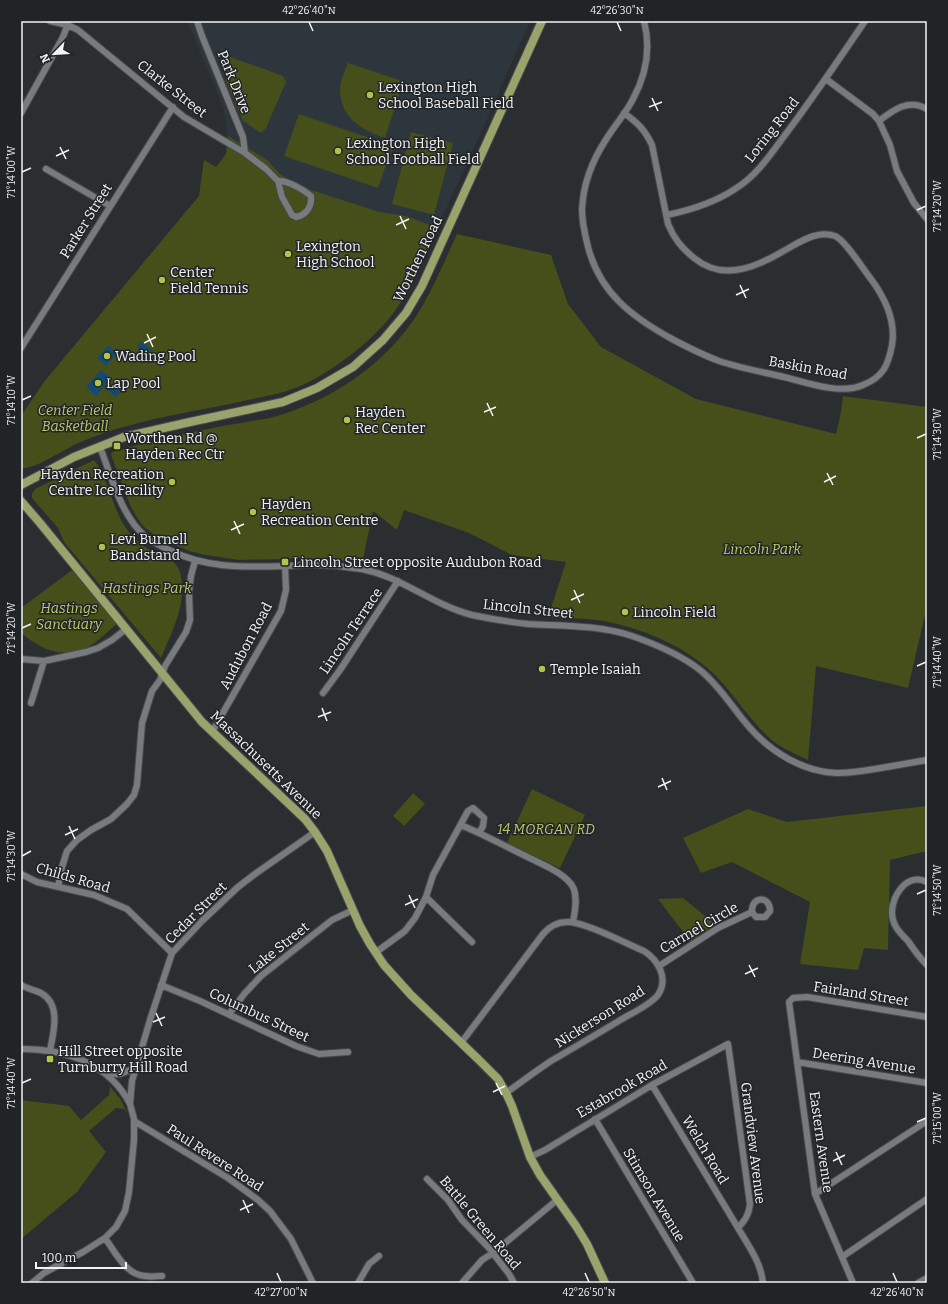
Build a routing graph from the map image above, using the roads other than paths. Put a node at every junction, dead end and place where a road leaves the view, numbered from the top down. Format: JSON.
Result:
{"nodes":[{"id":1,"x":50,"y":21,"type":"edge"},
{"id":2,"x":198,"y":21,"type":"edge"},
{"id":3,"x":542,"y":21,"type":"edge"},
{"id":4,"x":644,"y":21,"type":"edge"},
{"id":5,"x":865,"y":21,"type":"edge"},
{"id":6,"x":69,"y":23,"type":"edge"},
{"id":7,"x":826,"y":79,"type":"junction"},
{"id":8,"x":173,"y":107,"type":"junction"},
{"id":9,"x":927,"y":109,"type":"edge"},
{"id":10,"x":21,"y":113,"type":"edge"},
{"id":11,"x":624,"y":113,"type":"junction"},
{"id":12,"x":879,"y":121,"type":"junction"},
{"id":13,"x":245,"y":153,"type":"junction"},
{"id":14,"x":46,"y":169,"type":"dead end"},
{"id":15,"x":278,"y":181,"type":"junction"},
{"id":16,"x":110,"y":206,"type":"junction"},
{"id":17,"x":667,"y":215,"type":"junction"},
{"id":18,"x":927,"y":219,"type":"edge"},
{"id":19,"x":21,"y":348,"type":"edge"},
{"id":20,"x":100,"y":447,"type":"junction"},
{"id":21,"x":21,"y":485,"type":"edge"},
{"id":22,"x":21,"y":501,"type":"edge"},
{"id":23,"x":194,"y":561,"type":"junction"},
{"id":24,"x":285,"y":566,"type":"junction"},
{"id":25,"x":398,"y":581,"type":"junction"},
{"id":26,"x":126,"y":628,"type":"junction"},
{"id":27,"x":21,"y":659,"type":"edge"},
{"id":28,"x":44,"y":662,"type":"junction"},
{"id":29,"x":163,"y":674,"type":"junction"},
{"id":30,"x":323,"y":693,"type":"dead end"},
{"id":31,"x":31,"y":703,"type":"dead end"},
{"id":32,"x":212,"y":732,"type":"junction"},
{"id":33,"x":927,"y":760,"type":"edge"},
{"id":34,"x":461,"y":825,"type":"junction"},
{"id":35,"x":315,"y":832,"type":"junction"},
{"id":36,"x":479,"y":833,"type":"junction"},
{"id":37,"x":21,"y":874,"type":"edge"},
{"id":38,"x":927,"y":882,"type":"edge"},
{"id":39,"x":58,"y":887,"type":"junction"},
{"id":40,"x":426,"y":897,"type":"junction"},
{"id":41,"x":353,"y":910,"type":"junction"},
{"id":42,"x":752,"y":912,"type":"dead end"},
{"id":43,"x":573,"y":922,"type":"junction"},
{"id":44,"x":472,"y":942,"type":"dead end"},
{"id":45,"x":172,"y":953,"type":"junction"},
{"id":46,"x":375,"y":953,"type":"junction"},
{"id":47,"x":927,"y":965,"type":"edge"},
{"id":48,"x":659,"y":966,"type":"junction"},
{"id":49,"x":21,"y":985,"type":"edge"},
{"id":50,"x":161,"y":985,"type":"junction"},
{"id":51,"x":791,"y":999,"type":"joint"},
{"id":52,"x":229,"y":1014,"type":"junction"},
{"id":53,"x":927,"y":1017,"type":"edge"},
{"id":54,"x":461,"y":1043,"type":"junction"},
{"id":55,"x":728,"y":1044,"type":"joint"},
{"id":56,"x":21,"y":1049,"type":"edge"},
{"id":57,"x":50,"y":1051,"type":"junction"},
{"id":58,"x":348,"y":1052,"type":"dead end"},
{"id":59,"x":797,"y":1062,"type":"junction"},
{"id":60,"x":135,"y":1068,"type":"junction"},
{"id":61,"x":107,"y":1074,"type":"junction"},
{"id":62,"x":927,"y":1083,"type":"edge"},
{"id":63,"x":652,"y":1085,"type":"junction"},
{"id":64,"x":506,"y":1093,"type":"junction"},
{"id":65,"x":130,"y":1104,"type":"junction"},
{"id":66,"x":595,"y":1119,"type":"junction"},
{"id":67,"x":134,"y":1121,"type":"junction"},
{"id":68,"x":927,"y":1121,"type":"edge"},
{"id":69,"x":530,"y":1157,"type":"junction"},
{"id":70,"x":427,"y":1179,"type":"dead end"},
{"id":71,"x":815,"y":1194,"type":"junction"},
{"id":72,"x":927,"y":1199,"type":"edge"},
{"id":73,"x":557,"y":1200,"type":"junction"},
{"id":74,"x":738,"y":1228,"type":"junction"},
{"id":75,"x":105,"y":1238,"type":"junction"},
{"id":76,"x":493,"y":1253,"type":"junction"},
{"id":77,"x":379,"y":1256,"type":"dead end"},
{"id":78,"x":842,"y":1257,"type":"junction"},
{"id":79,"x":162,"y":1276,"type":"dead end"},
{"id":80,"x":926,"y":1280,"type":"edge"},
{"id":81,"x":32,"y":1283,"type":"edge"},
{"id":82,"x":312,"y":1283,"type":"edge"},
{"id":83,"x":358,"y":1283,"type":"edge"},
{"id":84,"x":462,"y":1283,"type":"edge"},
{"id":85,"x":514,"y":1283,"type":"edge"},
{"id":86,"x":605,"y":1283,"type":"edge"},
{"id":87,"x":692,"y":1283,"type":"edge"},
{"id":88,"x":763,"y":1283,"type":"edge"},
{"id":89,"x":853,"y":1283,"type":"edge"},
{"id":90,"x":918,"y":1283,"type":"edge"}],
"edges":[{"from":1,"to":6,"type":"street","name":"Clarke Street"},
{"from":2,"to":13,"type":"street","name":"Park Drive"},
{"from":3,"to":20,"type":"main road","name":"Worthen Road"},
{"from":4,"to":11,"type":"street","name":"Baskin Road"},
{"from":5,"to":7,"type":"street","name":"Loring Road"},
{"from":6,"to":8,"type":"street","name":"Clarke Street"},
{"from":6,"to":10,"type":"street"},
{"from":7,"to":12,"type":"street"},
{"from":7,"to":17,"type":"street","name":"Loring Road"},
{"from":8,"to":13,"type":"street","name":"Clarke Street"},
{"from":8,"to":16,"type":"street","name":"Parker Street"},
{"from":9,"to":12,"type":"street"},
{"from":11,"to":17,"type":"street","name":"Baskin Road"},
{"from":11,"to":17,"type":"street","name":"Baskin Road"},
{"from":12,"to":18,"type":"street"},
{"from":13,"to":15,"type":"street","name":"Clarke Street"},
{"from":14,"to":16,"type":"street"},
{"from":15,"to":15,"type":"street","name":"Clarke Street"},
{"from":16,"to":19,"type":"street","name":"Parker Street"},
{"from":20,"to":21,"type":"main road","name":"Worthen Road"},
{"from":20,"to":23,"type":"street","name":"Lincoln Street"},
{"from":22,"to":26,"type":"main road","name":"Massachusetts Avenue"},
{"from":23,"to":24,"type":"street","name":"Lincoln Street"},
{"from":23,"to":29,"type":"street"},
{"from":24,"to":25,"type":"street","name":"Lincoln Street"},
{"from":24,"to":32,"type":"street","name":"Audubon Road"},
{"from":25,"to":30,"type":"street","name":"Lincoln Terrace"},
{"from":25,"to":33,"type":"street","name":"Lincoln Street"},
{"from":26,"to":28,"type":"street"},
{"from":26,"to":29,"type":"main road","name":"Massachusetts Avenue"},
{"from":27,"to":28,"type":"street"},
{"from":28,"to":31,"type":"street"},
{"from":29,"to":32,"type":"main road","name":"Massachusetts Avenue"},
{"from":29,"to":39,"type":"street"},
{"from":32,"to":35,"type":"main road","name":"Massachusetts Avenue"},
{"from":34,"to":36,"type":"street"},
{"from":34,"to":36,"type":"street"},
{"from":34,"to":40,"type":"street"},
{"from":35,"to":41,"type":"main road","name":"Massachusetts Avenue"},
{"from":35,"to":45,"type":"street","name":"Cedar Street"},
{"from":36,"to":43,"type":"street"},
{"from":37,"to":39,"type":"street","name":"Childs Road"},
{"from":38,"to":47,"type":"street"},
{"from":39,"to":45,"type":"street","name":"Childs Road"},
{"from":40,"to":44,"type":"street"},
{"from":40,"to":46,"type":"street"},
{"from":41,"to":46,"type":"main road","name":"Massachusetts Avenue"},
{"from":41,"to":52,"type":"street","name":"Lake Street"},
{"from":42,"to":48,"type":"street","name":"Carmel Circle"},
{"from":43,"to":48,"type":"street"},
{"from":43,"to":54,"type":"street"},
{"from":45,"to":50,"type":"street","name":"Cedar Street"},
{"from":46,"to":54,"type":"main road","name":"Massachusetts Avenue"},
{"from":48,"to":64,"type":"street","name":"Nickerson Road"},
{"from":49,"to":57,"type":"street"},
{"from":50,"to":52,"type":"street","name":"Columbus Street"},
{"from":50,"to":60,"type":"street","name":"Cedar Street"},
{"from":51,"to":53,"type":"street","name":"Fairland Street"},
{"from":51,"to":59,"type":"street","name":"Eastern Avenue"},
{"from":52,"to":58,"type":"street","name":"Columbus Street"},
{"from":54,"to":64,"type":"main road","name":"Massachusetts Avenue"},
{"from":55,"to":63,"type":"street","name":"Estabrook Road"},
{"from":55,"to":74,"type":"street","name":"Grandview Avenue"},
{"from":56,"to":57,"type":"street"},
{"from":57,"to":61,"type":"street"},
{"from":59,"to":62,"type":"street","name":"Deering Avenue"},
{"from":59,"to":71,"type":"street","name":"Eastern Avenue"},
{"from":60,"to":61,"type":"street"},
{"from":60,"to":65,"type":"street","name":"Cedar Street"},
{"from":61,"to":65,"type":"street"},
{"from":63,"to":66,"type":"street","name":"Estabrook Road"},
{"from":63,"to":74,"type":"street","name":"Welch Road"},
{"from":64,"to":69,"type":"main road","name":"Massachusetts Avenue"},
{"from":65,"to":67,"type":"street","name":"Cedar Street"},
{"from":66,"to":69,"type":"street","name":"Estabrook Road"},
{"from":66,"to":87,"type":"street","name":"Stimson Avenue"},
{"from":67,"to":75,"type":"street","name":"Cedar Street"},
{"from":67,"to":82,"type":"street","name":"Paul Revere Road"},
{"from":68,"to":71,"type":"street"},
{"from":69,"to":73,"type":"main road","name":"Massachusetts Avenue"},
{"from":70,"to":76,"type":"street","name":"Battle Green Road"},
{"from":71,"to":78,"type":"street","name":"Eastern Avenue"},
{"from":72,"to":78,"type":"street"},
{"from":73,"to":76,"type":"street"},
{"from":73,"to":86,"type":"main road","name":"Massachusetts Avenue"},
{"from":74,"to":88,"type":"street"},
{"from":75,"to":79,"type":"street"},
{"from":75,"to":81,"type":"street","name":"Cedar Street"},
{"from":76,"to":84,"type":"street"},
{"from":76,"to":85,"type":"street","name":"Battle Green Road"},
{"from":77,"to":83,"type":"street"},
{"from":78,"to":89,"type":"street","name":"Eastern Avenue"},
{"from":80,"to":90,"type":"street"}]}
